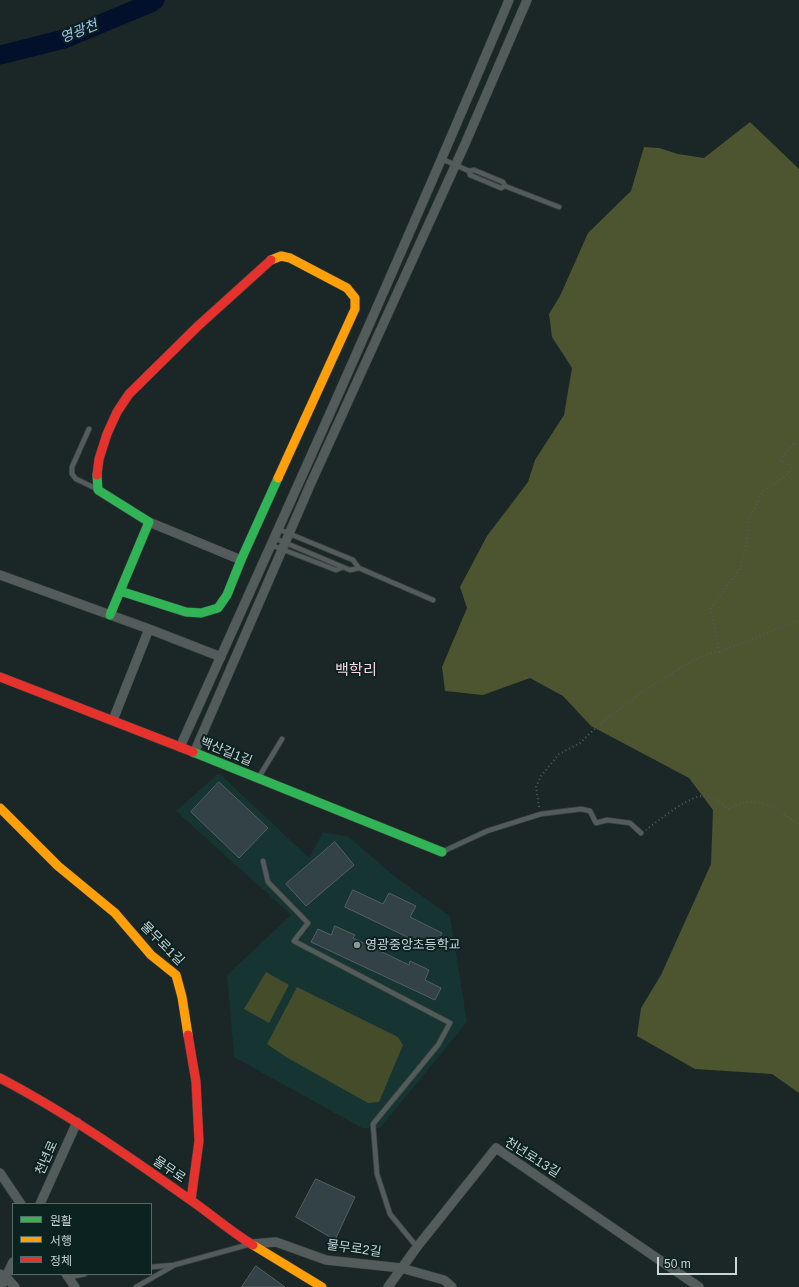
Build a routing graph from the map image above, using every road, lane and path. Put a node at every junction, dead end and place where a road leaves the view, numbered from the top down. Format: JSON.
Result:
{"nodes":[{"id":1,"x":509,"y":0,"type":"edge"},
{"id":2,"x":527,"y":0,"type":"edge"},
{"id":3,"x":442,"y":159,"type":"junction"},
{"id":4,"x":455,"y":165,"type":"junction"},
{"id":5,"x":559,"y":207,"type":"dead end"},
{"id":6,"x":89,"y":429,"type":"dead end"},
{"id":7,"x":799,"y":444,"type":"edge"},
{"id":8,"x":98,"y":490,"type":"junction"},
{"id":9,"x":149,"y":522,"type":"junction"},
{"id":10,"x":275,"y":537,"type":"junction"},
{"id":11,"x":286,"y":542,"type":"junction"},
{"id":12,"x":241,"y":560,"type":"junction"},
{"id":13,"x":343,"y":567,"type":"junction"},
{"id":14,"x":359,"y":568,"type":"junction"},
{"id":15,"x":0,"y":575,"type":"edge"},
{"id":16,"x":120,"y":591,"type":"junction"},
{"id":17,"x":433,"y":600,"type":"dead end"},
{"id":18,"x":110,"y":615,"type":"junction"},
{"id":19,"x":799,"y":620,"type":"edge"},
{"id":20,"x":149,"y":628,"type":"junction"},
{"id":21,"x":719,"y":652,"type":"junction"},
{"id":22,"x":221,"y":657,"type":"junction"},
{"id":23,"x":0,"y":677,"type":"edge"},
{"id":24,"x":113,"y":720,"type":"junction"},
{"id":25,"x":282,"y":739,"type":"dead end"},
{"id":26,"x":180,"y":747,"type":"junction"},
{"id":27,"x":194,"y":753,"type":"junction"},
{"id":28,"x":259,"y":779,"type":"junction"},
{"id":29,"x":0,"y":808,"type":"edge"},
{"id":30,"x":541,"y":814,"type":"junction"},
{"id":31,"x":799,"y":825,"type":"edge"},
{"id":32,"x":641,"y":833,"type":"joint"},
{"id":33,"x":442,"y":852,"type":"joint"},
{"id":34,"x":263,"y":861,"type":"dead end"},
{"id":35,"x":0,"y":1078,"type":"edge"},
{"id":36,"x":77,"y":1122,"type":"junction"},
{"id":37,"x":0,"y":1173,"type":"edge"},
{"id":38,"x":191,"y":1200,"type":"junction"},
{"id":39,"x":20,"y":1203,"type":"edge"},
{"id":40,"x":40,"y":1203,"type":"edge"},
{"id":41,"x":251,"y":1244,"type":"junction"},
{"id":42,"x":417,"y":1247,"type":"junction"},
{"id":43,"x":12,"y":1263,"type":"edge"},
{"id":44,"x":174,"y":1265,"type":"junction"},
{"id":45,"x":152,"y":1267,"type":"edge"},
{"id":46,"x":402,"y":1268,"type":"junction"},
{"id":47,"x":3,"y":1275,"type":"edge"},
{"id":48,"x":68,"y":1276,"type":"edge"},
{"id":49,"x":2,"y":1287,"type":"edge"},
{"id":50,"x":15,"y":1287,"type":"edge"},
{"id":51,"x":75,"y":1287,"type":"edge"},
{"id":52,"x":136,"y":1287,"type":"edge"},
{"id":53,"x":322,"y":1287,"type":"edge"},
{"id":54,"x":388,"y":1287,"type":"edge"},
{"id":55,"x":452,"y":1287,"type":"edge"},
{"id":56,"x":699,"y":1287,"type":"edge"}],
"edges":[{"from":1,"to":3,"type":"street"},
{"from":2,"to":4,"type":"street"},
{"from":3,"to":4,"type":"lane"},
{"from":3,"to":10,"type":"street"},
{"from":4,"to":5,"type":"lane"},
{"from":4,"to":11,"type":"street"},
{"from":6,"to":8,"type":"lane"},
{"from":7,"to":21,"type":"path"},
{"from":8,"to":9,"type":"street"},
{"from":8,"to":12,"type":"street"},
{"from":9,"to":12,"type":"street"},
{"from":9,"to":16,"type":"street"},
{"from":10,"to":11,"type":"lane"},
{"from":10,"to":11,"type":"lane"},
{"from":10,"to":11,"type":"lane"},
{"from":10,"to":22,"type":"street"},
{"from":11,"to":13,"type":"lane"},
{"from":11,"to":13,"type":"lane"},
{"from":11,"to":14,"type":"lane"},
{"from":11,"to":27,"type":"street"},
{"from":12,"to":16,"type":"street"},
{"from":13,"to":14,"type":"lane"},
{"from":14,"to":17,"type":"lane"},
{"from":15,"to":18,"type":"street"},
{"from":16,"to":18,"type":"street"},
{"from":18,"to":20,"type":"street"},
{"from":19,"to":21,"type":"path"},
{"from":20,"to":22,"type":"street"},
{"from":20,"to":24,"type":"street"},
{"from":21,"to":30,"type":"path"},
{"from":22,"to":26,"type":"street"},
{"from":23,"to":24,"type":"street","name":"백산길1길"},
{"from":24,"to":26,"type":"street","name":"백산길1길"},
{"from":25,"to":28,"type":"lane"},
{"from":26,"to":27,"type":"street","name":"백산길1길"},
{"from":27,"to":28,"type":"street","name":"백산길1길"},
{"from":28,"to":33,"type":"street","name":"백산길1길"},
{"from":29,"to":38,"type":"street","name":"물무로1길"},
{"from":30,"to":32,"type":"lane"},
{"from":30,"to":33,"type":"lane"},
{"from":31,"to":32,"type":"path"},
{"from":34,"to":42,"type":"lane"},
{"from":35,"to":36,"type":"street","name":"물무로"},
{"from":36,"to":38,"type":"street","name":"물무로"},
{"from":36,"to":40,"type":"street","name":"천년로"},
{"from":37,"to":39,"type":"street"},
{"from":38,"to":41,"type":"street","name":"물무로"},
{"from":41,"to":44,"type":"lane"},
{"from":41,"to":46,"type":"street","name":"물무로2길"},
{"from":41,"to":53,"type":"street","name":"물무로"},
{"from":42,"to":46,"type":"street","name":"천년로13길"},
{"from":42,"to":56,"type":"street","name":"천년로13길"},
{"from":43,"to":47,"type":"street"},
{"from":44,"to":45,"type":"lane"},
{"from":44,"to":52,"type":"lane"},
{"from":46,"to":54,"type":"street","name":"천년로13길"},
{"from":46,"to":55,"type":"street","name":"물무로2길"},
{"from":47,"to":49,"type":"street"},
{"from":47,"to":50,"type":"street"},
{"from":48,"to":51,"type":"street"}]}
